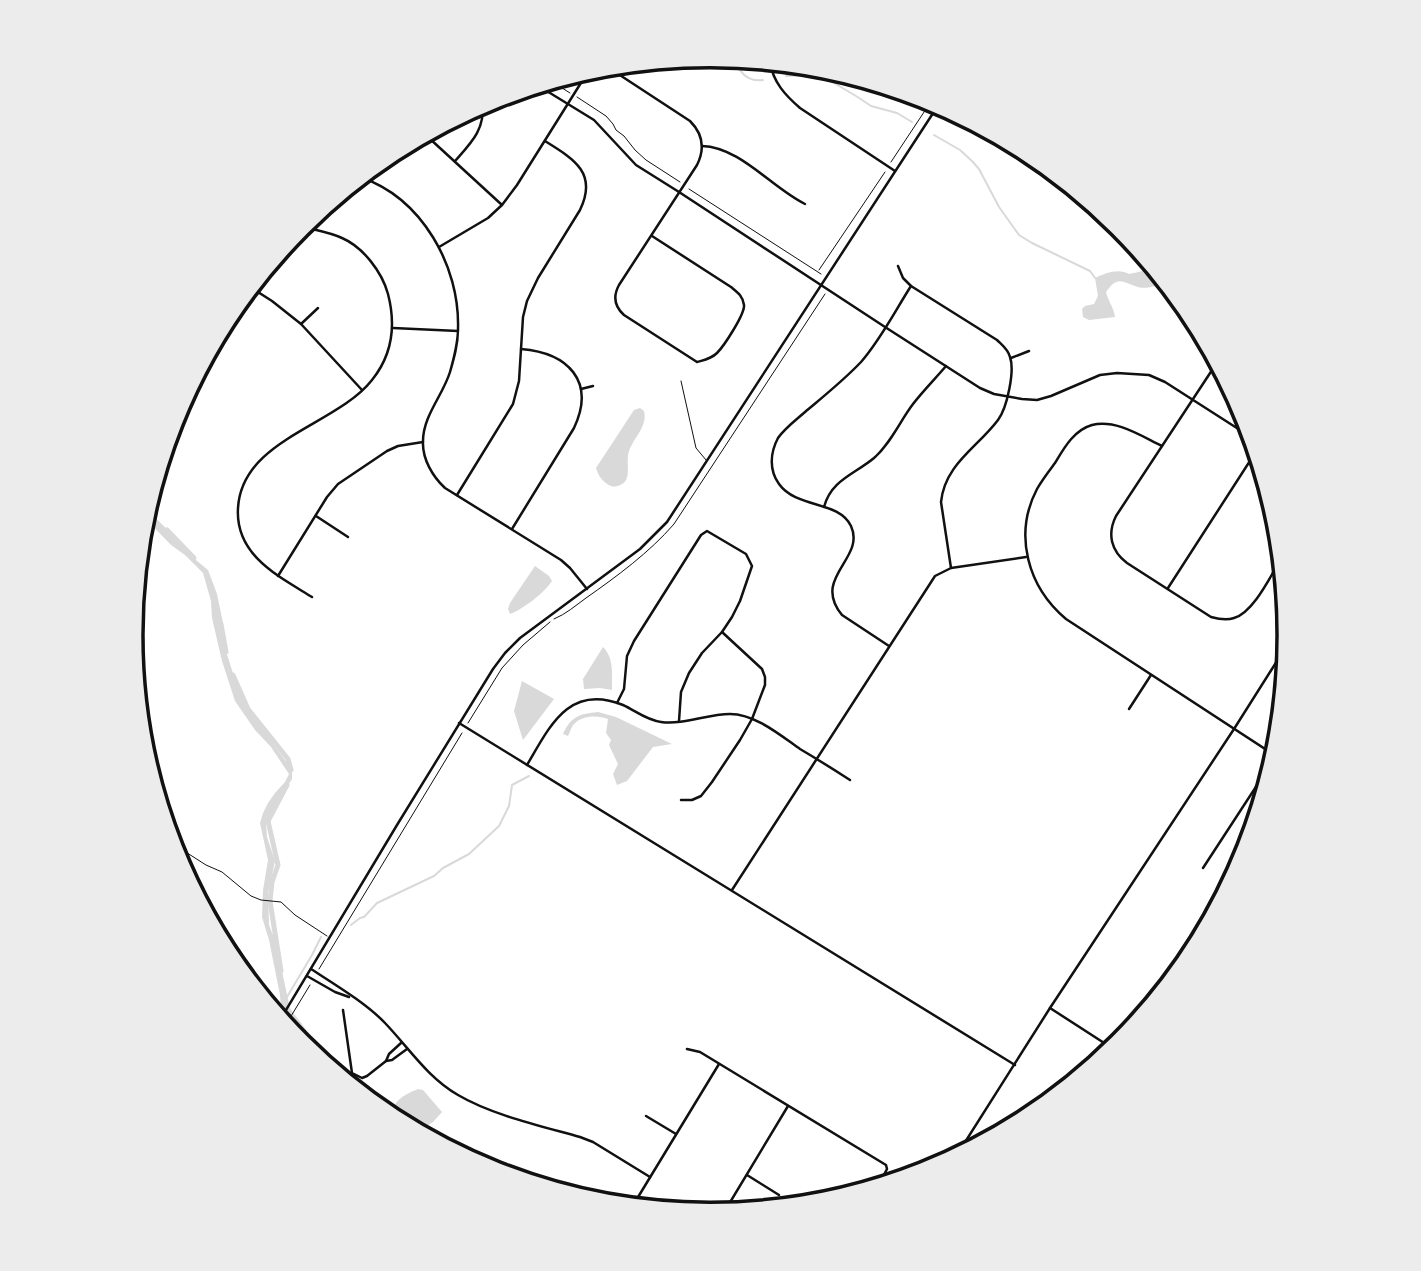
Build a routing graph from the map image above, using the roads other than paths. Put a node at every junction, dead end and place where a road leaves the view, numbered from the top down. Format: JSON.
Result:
{"nodes":[{"id":1,"x":771,"y":72,"type":"edge"},
{"id":2,"x":621,"y":76,"type":"edge"},
{"id":3,"x":580,"y":84,"type":"edge"},
{"id":4,"x":549,"y":92,"type":"edge"},
{"id":5,"x":568,"y":104,"type":"junction"},
{"id":6,"x":933,"y":113,"type":"edge"},
{"id":7,"x":482,"y":116,"type":"edge"},
{"id":8,"x":432,"y":141,"type":"edge"},
{"id":9,"x":545,"y":141,"type":"junction"},
{"id":10,"x":702,"y":146,"type":"junction"},
{"id":11,"x":454,"y":161,"type":"junction"},
{"id":12,"x":895,"y":171,"type":"junction"},
{"id":13,"x":370,"y":182,"type":"edge"},
{"id":14,"x":679,"y":192,"type":"junction"},
{"id":15,"x":805,"y":204,"type":"dead end"},
{"id":16,"x":502,"y":205,"type":"junction"},
{"id":17,"x":313,"y":230,"type":"edge"},
{"id":18,"x":652,"y":236,"type":"junction"},
{"id":19,"x":439,"y":247,"type":"junction"},
{"id":20,"x":898,"y":266,"type":"dead end"},
{"id":21,"x":821,"y":285,"type":"junction"},
{"id":22,"x":911,"y":286,"type":"junction"},
{"id":23,"x":258,"y":292,"type":"edge"},
{"id":24,"x":318,"y":308,"type":"dead end"},
{"id":25,"x":301,"y":324,"type":"junction"},
{"id":26,"x":885,"y":327,"type":"junction"},
{"id":27,"x":393,"y":328,"type":"junction"},
{"id":28,"x":458,"y":331,"type":"junction"},
{"id":29,"x":521,"y":349,"type":"junction"},
{"id":30,"x":1029,"y":351,"type":"dead end"},
{"id":31,"x":1011,"y":358,"type":"junction"},
{"id":32,"x":946,"y":366,"type":"junction"},
{"id":33,"x":1212,"y":370,"type":"edge"},
{"id":34,"x":681,"y":382,"type":"dead end"},
{"id":35,"x":593,"y":386,"type":"dead end"},
{"id":36,"x":581,"y":389,"type":"junction"},
{"id":37,"x":362,"y":390,"type":"junction"},
{"id":38,"x":1007,"y":397,"type":"junction"},
{"id":39,"x":1192,"y":399,"type":"junction"},
{"id":40,"x":1239,"y":429,"type":"edge"},
{"id":41,"x":422,"y":442,"type":"junction"},
{"id":42,"x":1162,"y":446,"type":"junction"},
{"id":43,"x":707,"y":461,"type":"junction"},
{"id":44,"x":1250,"y":461,"type":"edge"},
{"id":45,"x":457,"y":495,"type":"junction"},
{"id":46,"x":824,"y":507,"type":"junction"},
{"id":47,"x":316,"y":516,"type":"junction"},
{"id":48,"x":512,"y":529,"type":"junction"},
{"id":49,"x":348,"y":537,"type":"dead end"},
{"id":50,"x":1026,"y":556,"type":"junction"},
{"id":51,"x":951,"y":568,"type":"junction"},
{"id":52,"x":1274,"y":570,"type":"edge"},
{"id":53,"x":278,"y":576,"type":"junction"},
{"id":54,"x":1168,"y":588,"type":"junction"},
{"id":55,"x":587,"y":589,"type":"junction"},
{"id":56,"x":312,"y":597,"type":"dead end"},
{"id":57,"x":722,"y":632,"type":"junction"},
{"id":58,"x":888,"y":646,"type":"junction"},
{"id":59,"x":1277,"y":660,"type":"edge"},
{"id":60,"x":1151,"y":675,"type":"junction"},
{"id":61,"x":617,"y":704,"type":"junction"},
{"id":62,"x":1129,"y":709,"type":"dead end"},
{"id":63,"x":752,"y":719,"type":"junction"},
{"id":64,"x":679,"y":721,"type":"junction"},
{"id":65,"x":459,"y":723,"type":"junction"},
{"id":66,"x":1234,"y":729,"type":"junction"},
{"id":67,"x":1266,"y":749,"type":"edge"},
{"id":68,"x":816,"y":758,"type":"junction"},
{"id":69,"x":527,"y":765,"type":"junction"},
{"id":70,"x":850,"y":780,"type":"dead end"},
{"id":71,"x":1257,"y":785,"type":"edge"},
{"id":72,"x":681,"y":800,"type":"dead end"},
{"id":73,"x":185,"y":851,"type":"edge"},
{"id":74,"x":1203,"y":868,"type":"dead end"},
{"id":75,"x":732,"y":890,"type":"junction"},
{"id":76,"x":329,"y":938,"type":"junction"},
{"id":77,"x":311,"y":969,"type":"junction"},
{"id":78,"x":307,"y":976,"type":"junction"},
{"id":79,"x":352,"y":998,"type":"junction"},
{"id":80,"x":1050,"y":1008,"type":"junction"},
{"id":81,"x":343,"y":1010,"type":"dead end"},
{"id":82,"x":285,"y":1011,"type":"edge"},
{"id":83,"x":402,"y":1042,"type":"junction"},
{"id":84,"x":1105,"y":1044,"type":"edge"},
{"id":85,"x":407,"y":1049,"type":"junction"},
{"id":86,"x":687,"y":1049,"type":"dead end"},
{"id":87,"x":386,"y":1061,"type":"junction"},
{"id":88,"x":719,"y":1064,"type":"junction"},
{"id":89,"x":1014,"y":1065,"type":"junction"},
{"id":90,"x":788,"y":1106,"type":"junction"},
{"id":91,"x":646,"y":1116,"type":"dead end"},
{"id":92,"x":676,"y":1134,"type":"junction"},
{"id":93,"x":966,"y":1141,"type":"edge"},
{"id":94,"x":747,"y":1175,"type":"junction"},
{"id":95,"x":884,"y":1176,"type":"edge"},
{"id":96,"x":650,"y":1177,"type":"junction"},
{"id":97,"x":779,"y":1195,"type":"dead end"},
{"id":98,"x":637,"y":1198,"type":"edge"},
{"id":99,"x":730,"y":1202,"type":"edge"}],
"edges":[{"from":1,"to":12,"type":"street"},
{"from":2,"to":10,"type":"street"},
{"from":3,"to":5,"type":"street"},
{"from":4,"to":5,"type":"street"},
{"from":5,"to":9,"type":"street"},
{"from":5,"to":14,"type":"street"},
{"from":6,"to":12,"type":"street"},
{"from":7,"to":11,"type":"street"},
{"from":8,"to":11,"type":"street"},
{"from":9,"to":16,"type":"street"},
{"from":9,"to":29,"type":"street"},
{"from":10,"to":14,"type":"street"},
{"from":10,"to":15,"type":"street"},
{"from":11,"to":16,"type":"street"},
{"from":12,"to":21,"type":"street"},
{"from":13,"to":19,"type":"street"},
{"from":14,"to":18,"type":"street"},
{"from":14,"to":21,"type":"street"},
{"from":16,"to":19,"type":"street"},
{"from":17,"to":27,"type":"street"},
{"from":18,"to":18,"type":"street"},
{"from":19,"to":28,"type":"street"},
{"from":20,"to":22,"type":"street"},
{"from":21,"to":26,"type":"street"},
{"from":21,"to":43,"type":"street"},
{"from":22,"to":26,"type":"street"},
{"from":22,"to":31,"type":"street"},
{"from":23,"to":25,"type":"street"},
{"from":24,"to":25,"type":"street"},
{"from":25,"to":37,"type":"street"},
{"from":26,"to":32,"type":"street"},
{"from":26,"to":46,"type":"street"},
{"from":27,"to":28,"type":"street"},
{"from":27,"to":37,"type":"street"},
{"from":28,"to":41,"type":"street"},
{"from":29,"to":36,"type":"street"},
{"from":29,"to":45,"type":"street"},
{"from":30,"to":31,"type":"street"},
{"from":31,"to":38,"type":"street"},
{"from":32,"to":38,"type":"street"},
{"from":32,"to":46,"type":"street"},
{"from":33,"to":39,"type":"street"},
{"from":34,"to":43,"type":"lane"},
{"from":35,"to":36,"type":"street"},
{"from":36,"to":48,"type":"street"},
{"from":37,"to":53,"type":"street"},
{"from":38,"to":39,"type":"street"},
{"from":38,"to":51,"type":"street"},
{"from":39,"to":40,"type":"street"},
{"from":39,"to":42,"type":"street"},
{"from":41,"to":45,"type":"street"},
{"from":41,"to":47,"type":"street"},
{"from":42,"to":50,"type":"street"},
{"from":42,"to":54,"type":"street"},
{"from":43,"to":55,"type":"street"},
{"from":44,"to":54,"type":"street"},
{"from":45,"to":48,"type":"street"},
{"from":46,"to":58,"type":"street"},
{"from":47,"to":49,"type":"street"},
{"from":47,"to":53,"type":"street"},
{"from":48,"to":55,"type":"street"},
{"from":50,"to":51,"type":"street"},
{"from":50,"to":60,"type":"street"},
{"from":51,"to":58,"type":"street"},
{"from":52,"to":54,"type":"street"},
{"from":53,"to":56,"type":"street"},
{"from":55,"to":65,"type":"street"},
{"from":57,"to":61,"type":"street"},
{"from":57,"to":63,"type":"street"},
{"from":57,"to":64,"type":"street"},
{"from":58,"to":68,"type":"street"},
{"from":59,"to":66,"type":"street"},
{"from":60,"to":62,"type":"street"},
{"from":60,"to":66,"type":"street"},
{"from":61,"to":64,"type":"street"},
{"from":61,"to":69,"type":"street"},
{"from":63,"to":64,"type":"street"},
{"from":63,"to":68,"type":"street"},
{"from":63,"to":72,"type":"street"},
{"from":65,"to":69,"type":"street"},
{"from":65,"to":76,"type":"street"},
{"from":66,"to":67,"type":"street"},
{"from":66,"to":80,"type":"street"},
{"from":68,"to":70,"type":"street"},
{"from":68,"to":75,"type":"street"},
{"from":69,"to":75,"type":"street"},
{"from":71,"to":74,"type":"street"},
{"from":73,"to":76,"type":"lane"},
{"from":75,"to":89,"type":"street"},
{"from":76,"to":77,"type":"street"},
{"from":77,"to":78,"type":"street"},
{"from":77,"to":79,"type":"street"},
{"from":78,"to":79,"type":"street"},
{"from":78,"to":82,"type":"street"},
{"from":79,"to":83,"type":"street"},
{"from":80,"to":84,"type":"street"},
{"from":80,"to":89,"type":"street"},
{"from":81,"to":87,"type":"street"},
{"from":83,"to":85,"type":"street"},
{"from":83,"to":87,"type":"street"},
{"from":85,"to":87,"type":"street"},
{"from":85,"to":96,"type":"street"},
{"from":86,"to":88,"type":"street"},
{"from":88,"to":90,"type":"street"},
{"from":88,"to":92,"type":"street"},
{"from":89,"to":93,"type":"street"},
{"from":90,"to":94,"type":"street"},
{"from":90,"to":95,"type":"street"},
{"from":91,"to":92,"type":"street"},
{"from":92,"to":96,"type":"street"},
{"from":94,"to":97,"type":"street"},
{"from":94,"to":99,"type":"street"},
{"from":96,"to":98,"type":"street"}]}
